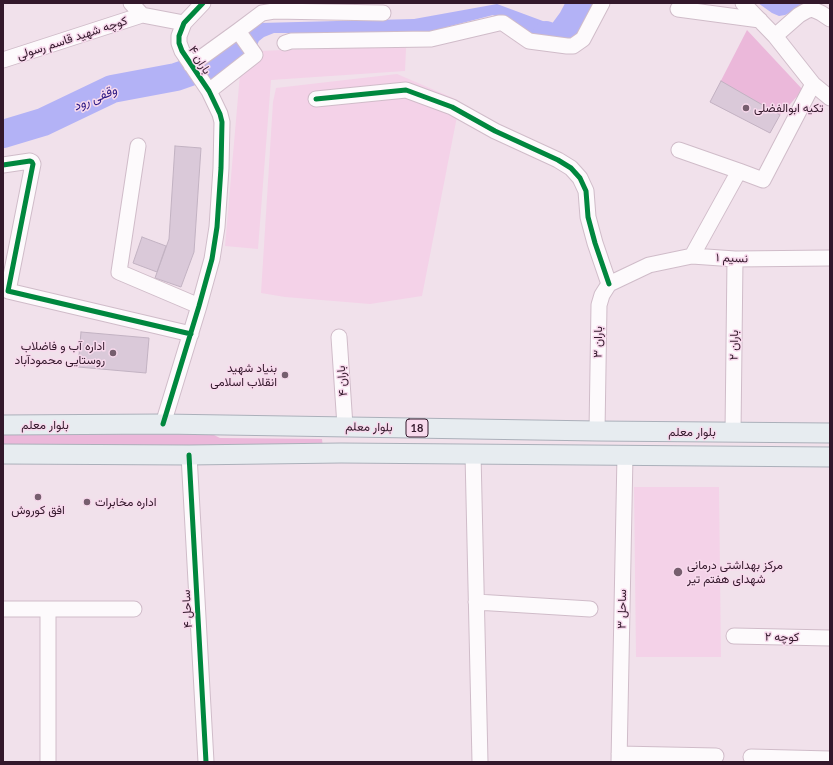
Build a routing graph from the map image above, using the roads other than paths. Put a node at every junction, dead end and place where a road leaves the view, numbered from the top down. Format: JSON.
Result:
{"nodes":[{"id":1,"x":131,"y":3,"type":"edge"},
{"id":2,"x":203,"y":3,"type":"edge"},
{"id":3,"x":602,"y":3,"type":"edge"},
{"id":4,"x":743,"y":3,"type":"edge"},
{"id":5,"x":678,"y":9,"type":"dead end"},
{"id":6,"x":384,"y":13,"type":"dead end"},
{"id":7,"x":142,"y":15,"type":"junction"},
{"id":8,"x":830,"y":19,"type":"edge"},
{"id":9,"x":760,"y":20,"type":"junction"},
{"id":10,"x":184,"y":23,"type":"junction"},
{"id":11,"x":238,"y":32,"type":"junction"},
{"id":12,"x":775,"y":36,"type":"junction"},
{"id":13,"x":285,"y":43,"type":"dead end"},
{"id":14,"x":3,"y":60,"type":"edge"},
{"id":15,"x":191,"y":65,"type":"junction"},
{"id":16,"x":812,"y":84,"type":"junction"},
{"id":17,"x":206,"y":88,"type":"junction"},
{"id":18,"x":829,"y":96,"type":"edge"},
{"id":19,"x":316,"y":99,"type":"dead end"},
{"id":20,"x":138,"y":146,"type":"dead end"},
{"id":21,"x":679,"y":150,"type":"dead end"},
{"id":22,"x":3,"y":165,"type":"edge"},
{"id":23,"x":739,"y":171,"type":"junction"},
{"id":24,"x":692,"y":256,"type":"junction"},
{"id":25,"x":830,"y":258,"type":"edge"},
{"id":26,"x":735,"y":259,"type":"junction"},
{"id":27,"x":609,"y":284,"type":"junction"},
{"id":28,"x":199,"y":306,"type":"junction"},
{"id":29,"x":190,"y":334,"type":"junction"},
{"id":30,"x":339,"y":336,"type":"dead end"},
{"id":31,"x":163,"y":424,"type":"junction"},
{"id":32,"x":3,"y":425,"type":"edge"},
{"id":33,"x":343,"y":426,"type":"junction"},
{"id":34,"x":597,"y":431,"type":"junction"},
{"id":35,"x":733,"y":432,"type":"junction"},
{"id":36,"x":830,"y":433,"type":"edge"},
{"id":37,"x":341,"y":453,"type":"junction"},
{"id":38,"x":3,"y":454,"type":"edge"},
{"id":39,"x":473,"y":454,"type":"junction"},
{"id":40,"x":189,"y":455,"type":"junction"},
{"id":41,"x":625,"y":455,"type":"junction"},
{"id":42,"x":830,"y":457,"type":"edge"},
{"id":43,"x":476,"y":602,"type":"junction"},
{"id":44,"x":590,"y":608,"type":"dead end"},
{"id":45,"x":3,"y":609,"type":"edge"},
{"id":46,"x":48,"y":609,"type":"junction"},
{"id":47,"x":134,"y":609,"type":"dead end"},
{"id":48,"x":734,"y":636,"type":"dead end"},
{"id":49,"x":830,"y":638,"type":"edge"},
{"id":50,"x":716,"y":756,"type":"dead end"},
{"id":51,"x":751,"y":757,"type":"dead end"},
{"id":52,"x":619,"y":758,"type":"edge"},
{"id":53,"x":830,"y":759,"type":"edge"},
{"id":54,"x":48,"y":762,"type":"edge"},
{"id":55,"x":206,"y":762,"type":"edge"},
{"id":56,"x":480,"y":762,"type":"edge"}],
"edges":[{"from":1,"to":7,"type":"street"},
{"from":2,"to":10,"type":"street"},
{"from":3,"to":13,"type":"street"},
{"from":4,"to":9,"type":"street"},
{"from":5,"to":9,"type":"street"},
{"from":6,"to":11,"type":"street"},
{"from":7,"to":10,"type":"street"},
{"from":7,"to":14,"type":"street","name":"کوچه شهید قاسم رسولی"},
{"from":8,"to":12,"type":"street"},
{"from":9,"to":12,"type":"street"},
{"from":10,"to":15,"type":"street","name":"باران ۴"},
{"from":11,"to":15,"type":"street"},
{"from":11,"to":17,"type":"street"},
{"from":12,"to":16,"type":"street"},
{"from":15,"to":17,"type":"street","name":"باران ۴"},
{"from":16,"to":18,"type":"street"},
{"from":16,"to":23,"type":"street"},
{"from":17,"to":28,"type":"street","name":"باران ۴"},
{"from":19,"to":27,"type":"street"},
{"from":20,"to":28,"type":"street"},
{"from":21,"to":23,"type":"street"},
{"from":22,"to":29,"type":"street"},
{"from":23,"to":24,"type":"street"},
{"from":24,"to":26,"type":"street","name":"نسیم ۱"},
{"from":24,"to":27,"type":"street","name":"نسیم ۱"},
{"from":25,"to":26,"type":"street","name":"نسیم ۱"},
{"from":26,"to":35,"type":"street","name":"باران ۲"},
{"from":27,"to":34,"type":"street","name":"باران ۳"},
{"from":28,"to":29,"type":"street","name":"باران ۴"},
{"from":29,"to":31,"type":"street","name":"باران ۴"},
{"from":30,"to":33,"type":"street","name":"باران ۴"},
{"from":31,"to":32,"type":"main road","name":"بلوار معلم","number":"18"},
{"from":31,"to":33,"type":"main road","name":"بلوار معلم","number":"18"},
{"from":33,"to":34,"type":"main road","name":"بلوار معلم","number":"18"},
{"from":33,"to":37,"type":"main road"},
{"from":34,"to":35,"type":"main road","name":"بلوار معلم","number":"18"},
{"from":35,"to":36,"type":"main road","name":"بلوار معلم","number":"18"},
{"from":37,"to":39,"type":"main road","name":"بلوار معلم","number":"18"},
{"from":37,"to":40,"type":"main road","name":"بلوار معلم","number":"18"},
{"from":38,"to":40,"type":"main road","name":"بلوار معلم","number":"18"},
{"from":39,"to":41,"type":"main road","name":"بلوار معلم","number":"18"},
{"from":39,"to":43,"type":"street"},
{"from":40,"to":55,"type":"street","name":"ساحل ۴"},
{"from":41,"to":42,"type":"main road","name":"بلوار معلم","number":"18"},
{"from":41,"to":52,"type":"street","name":"ساحل ۳"},
{"from":43,"to":44,"type":"street"},
{"from":43,"to":56,"type":"street"},
{"from":45,"to":46,"type":"street"},
{"from":46,"to":47,"type":"street"},
{"from":46,"to":54,"type":"street"},
{"from":48,"to":49,"type":"street","name":"کوچه ۲"},
{"from":50,"to":52,"type":"street"},
{"from":51,"to":53,"type":"street"}]}
